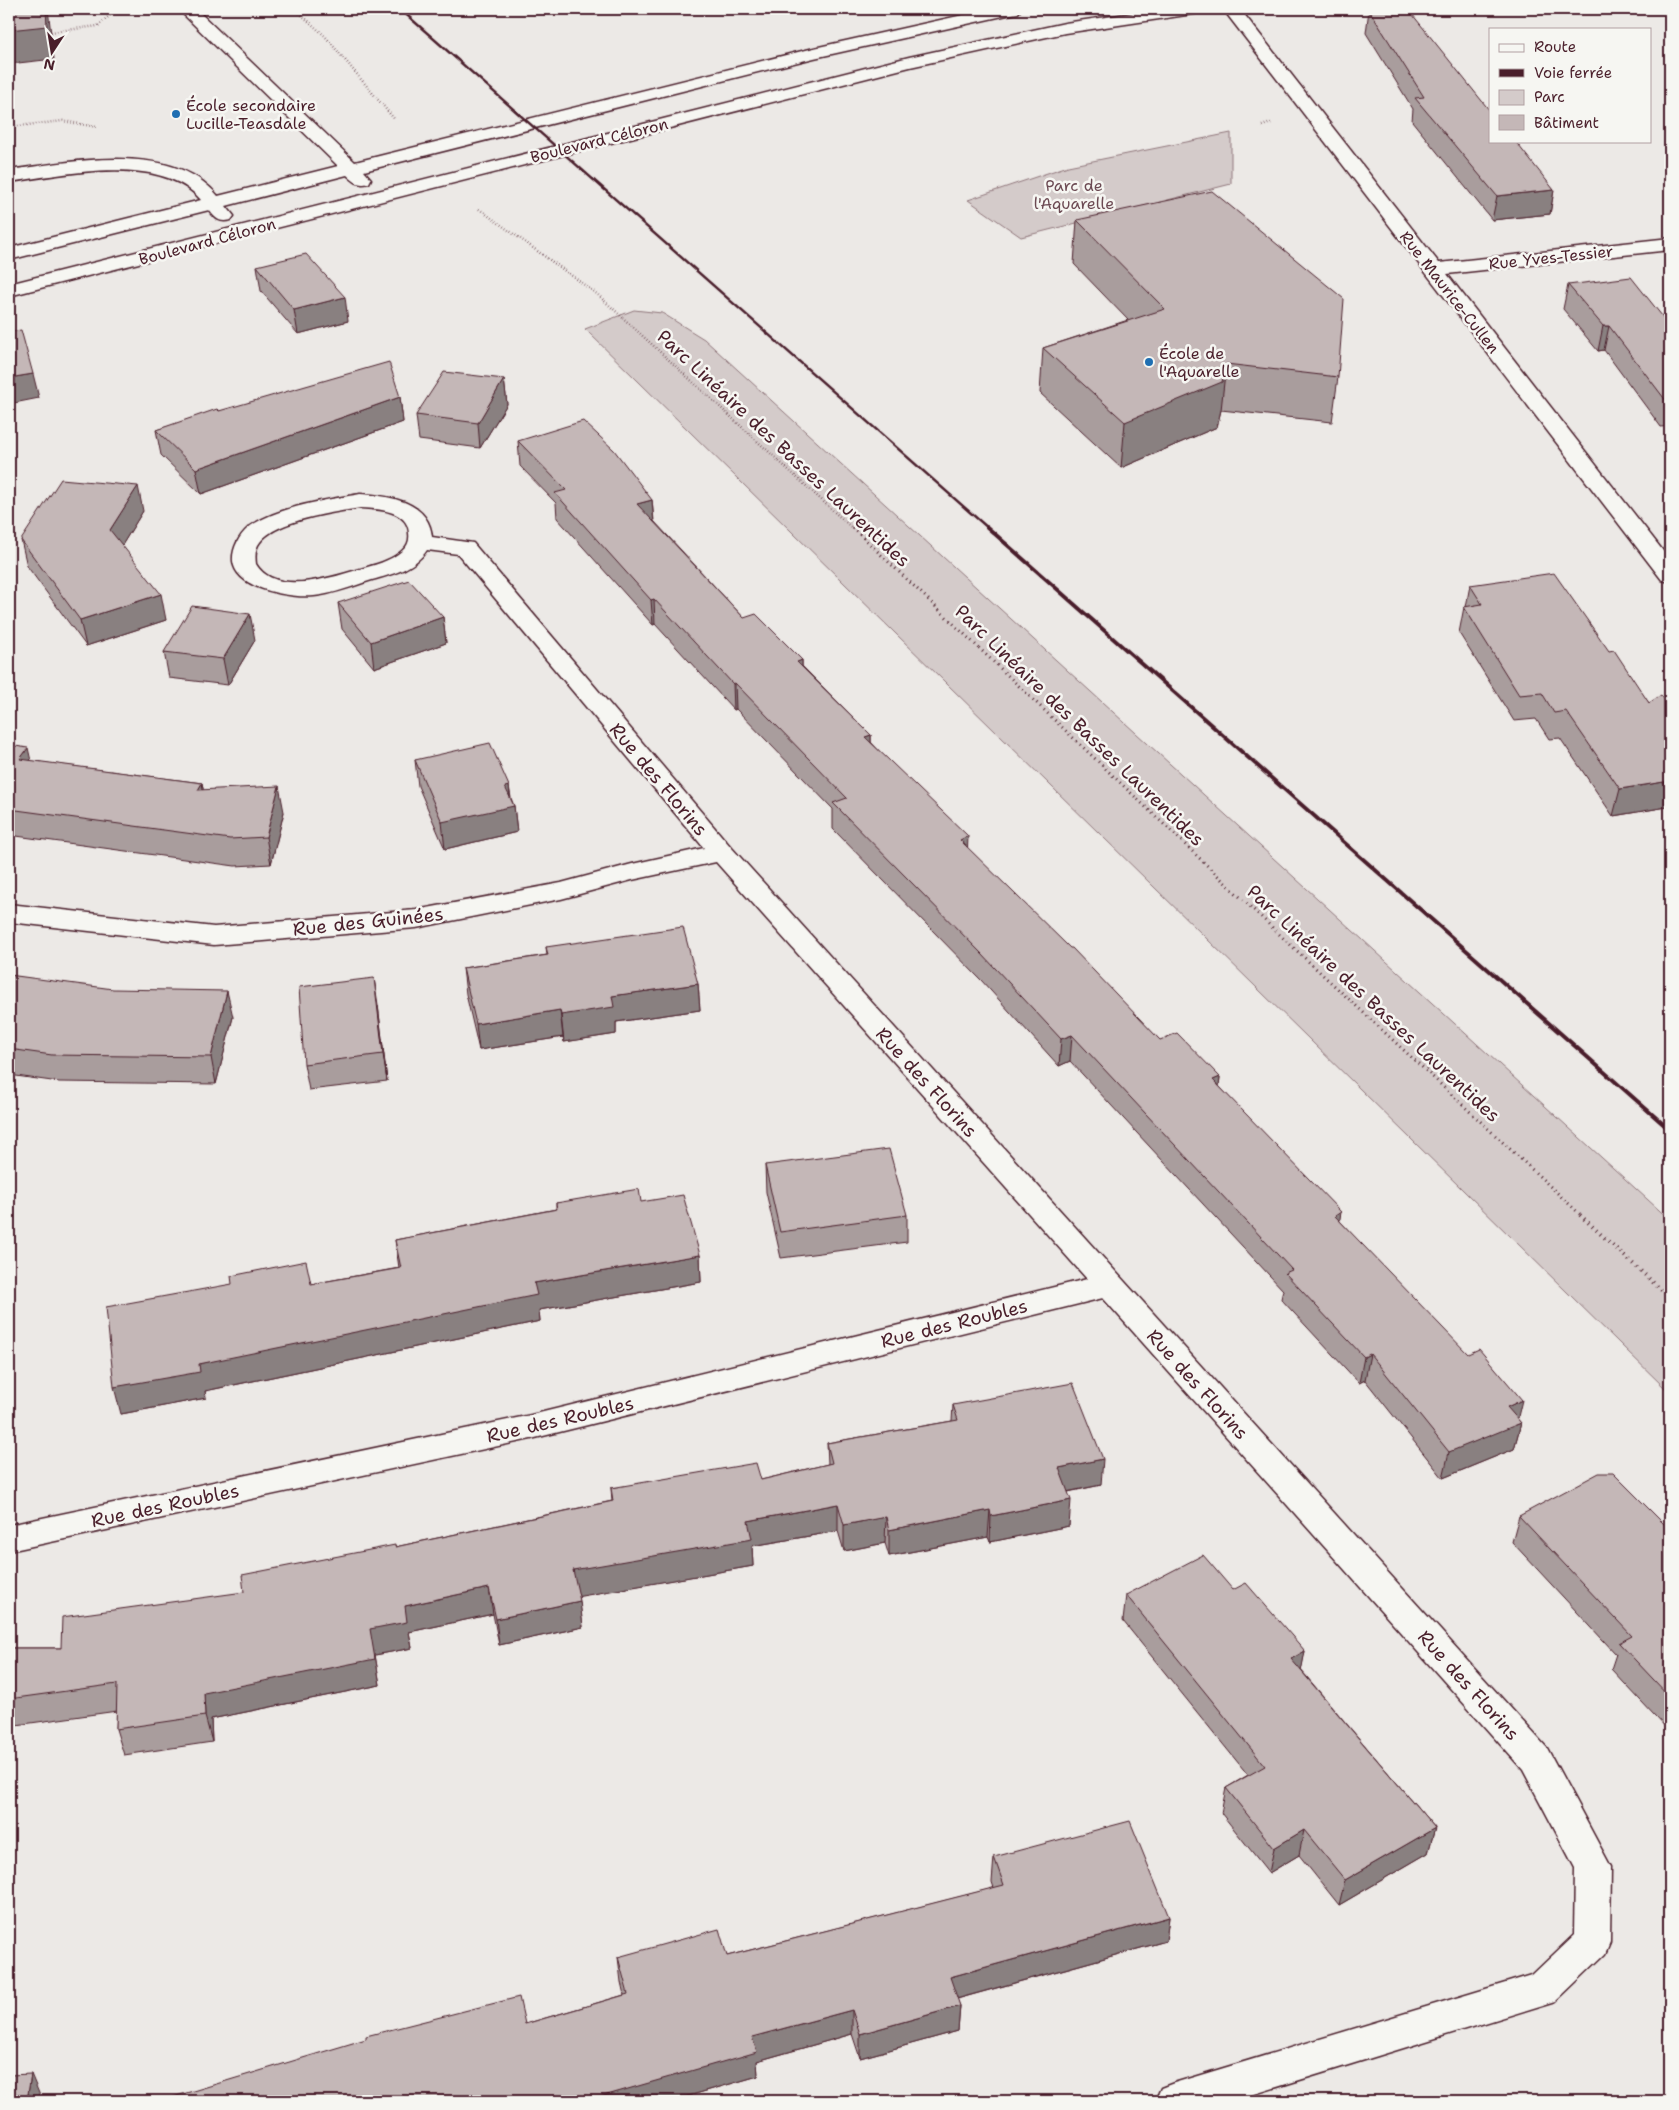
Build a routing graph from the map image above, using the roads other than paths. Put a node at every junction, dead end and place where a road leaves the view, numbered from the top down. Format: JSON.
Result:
{"nodes":[{"id":1,"x":186,"y":9,"type":"edge"},
{"id":2,"x":1012,"y":9,"type":"edge"},
{"id":3,"x":1193,"y":9,"type":"edge"},
{"id":4,"x":1231,"y":9,"type":"edge"},
{"id":5,"x":353,"y":170,"type":"junction"},
{"id":6,"x":9,"y":176,"type":"edge"},
{"id":7,"x":379,"y":196,"type":"junction"},
{"id":8,"x":214,"y":205,"type":"junction"},
{"id":9,"x":238,"y":233,"type":"junction"},
{"id":10,"x":1670,"y":244,"type":"edge"},
{"id":11,"x":9,"y":254,"type":"edge"},
{"id":12,"x":1432,"y":270,"type":"junction"},
{"id":13,"x":9,"y":290,"type":"edge"},
{"id":14,"x":421,"y":542,"type":"junction"},
{"id":15,"x":1670,"y":575,"type":"edge"},
{"id":16,"x":722,"y":854,"type":"junction"},
{"id":17,"x":9,"y":913,"type":"edge"},
{"id":18,"x":1109,"y":1285,"type":"junction"},
{"id":19,"x":9,"y":1538,"type":"edge"},
{"id":20,"x":1174,"y":2101,"type":"edge"}],
"edges":[{"from":1,"to":5,"type":"street"},
{"from":2,"to":5,"type":"street","name":"Boulevard Céloron"},
{"from":3,"to":7,"type":"street","name":"Boulevard Céloron"},
{"from":4,"to":12,"type":"street","name":"Rue Maurice-Cullen"},
{"from":5,"to":7,"type":"street"},
{"from":5,"to":8,"type":"street","name":"Boulevard Céloron"},
{"from":6,"to":8,"type":"street"},
{"from":7,"to":9,"type":"street","name":"Boulevard Céloron"},
{"from":8,"to":9,"type":"street"},
{"from":8,"to":11,"type":"street","name":"Boulevard Céloron"},
{"from":9,"to":13,"type":"street","name":"Boulevard Céloron"},
{"from":10,"to":12,"type":"street","name":"Rue Yves-Tessier"},
{"from":12,"to":15,"type":"street","name":"Rue Maurice-Cullen"},
{"from":14,"to":14,"type":"street"},
{"from":14,"to":16,"type":"street","name":"Rue des Florins"},
{"from":16,"to":17,"type":"street","name":"Rue des Guinées"},
{"from":16,"to":18,"type":"street","name":"Rue des Florins"},
{"from":18,"to":19,"type":"street","name":"Rue des Roubles"},
{"from":18,"to":20,"type":"street","name":"Rue des Florins"}]}
